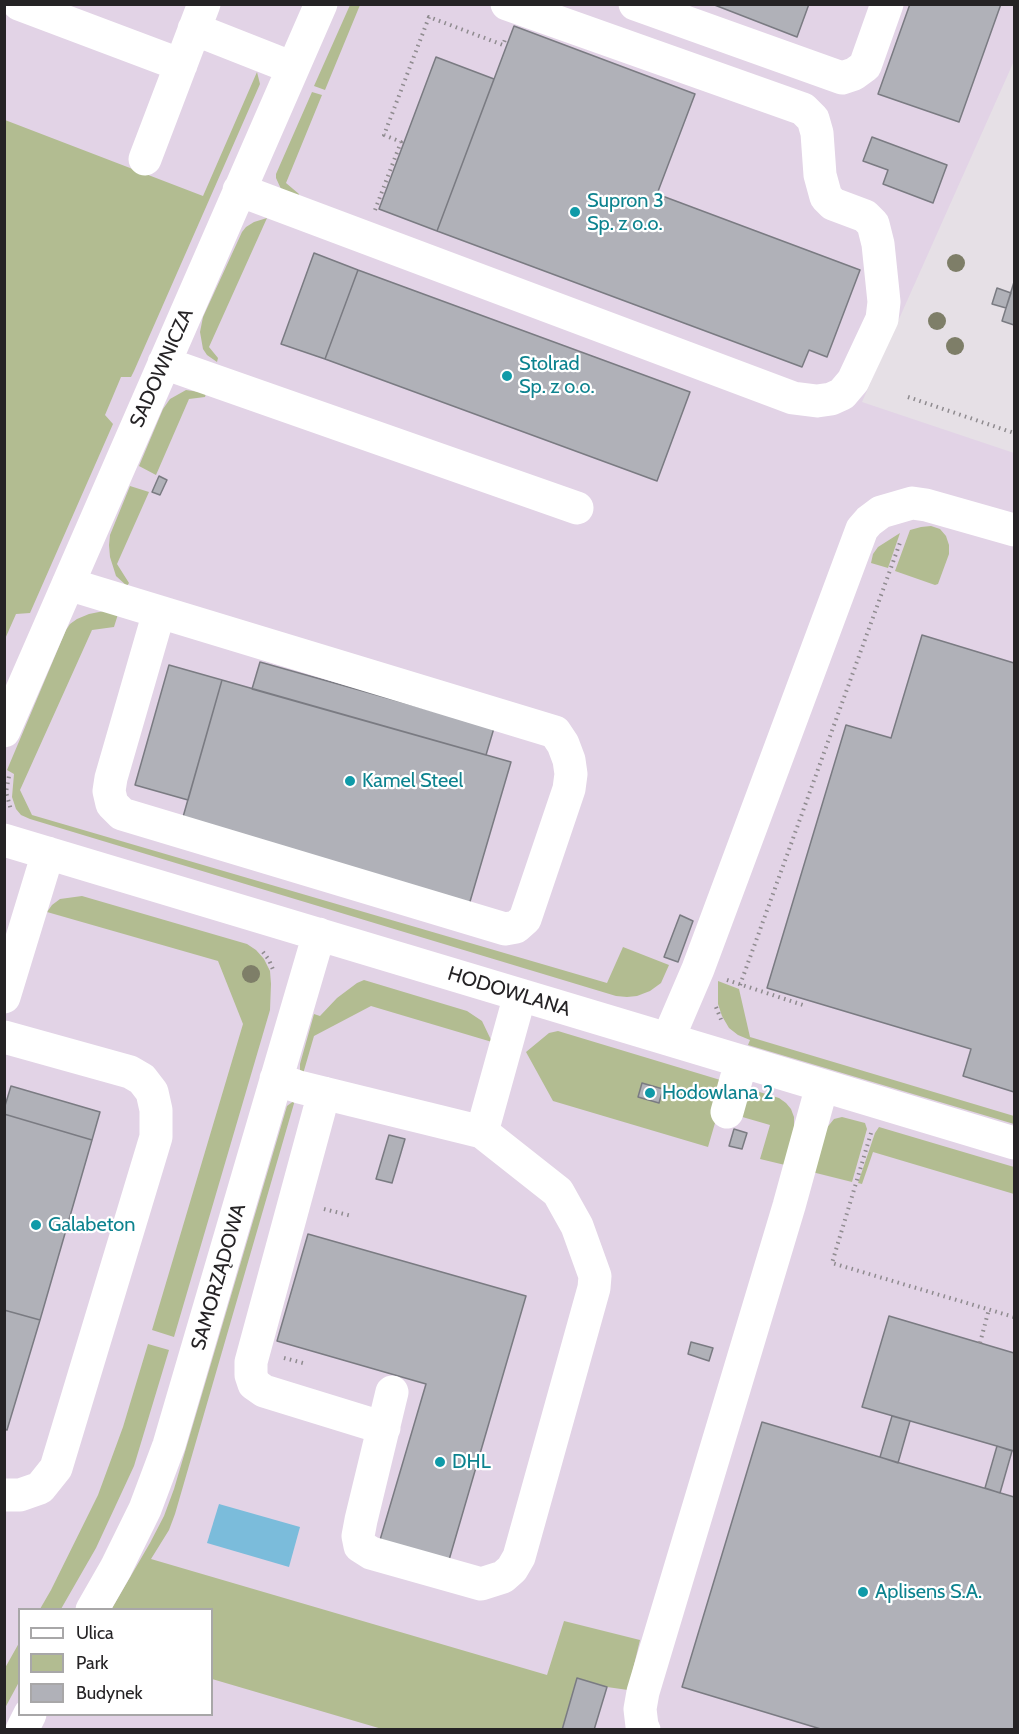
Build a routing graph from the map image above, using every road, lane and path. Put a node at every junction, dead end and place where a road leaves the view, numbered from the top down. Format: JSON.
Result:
{"nodes":[{"id":1,"x":19,"y":4,"type":"edge"},
{"id":2,"x":321,"y":4,"type":"edge"},
{"id":3,"x":635,"y":4,"type":"edge"},
{"id":4,"x":887,"y":4,"type":"edge"},
{"id":5,"x":512,"y":6,"type":"edge"},
{"id":6,"x":199,"y":17,"type":"edge"},
{"id":7,"x":181,"y":65,"type":"junction"},
{"id":8,"x":293,"y":68,"type":"junction"},
{"id":9,"x":145,"y":159,"type":"dead end"},
{"id":10,"x":239,"y":190,"type":"junction"},
{"id":11,"x":365,"y":207,"type":"dead end"},
{"id":12,"x":164,"y":363,"type":"junction"},
{"id":13,"x":908,"y":397,"type":"dead end"},
{"id":14,"x":1014,"y":433,"type":"edge"},
{"id":15,"x":914,"y":503,"type":"junction"},
{"id":16,"x":577,"y":508,"type":"dead end"},
{"id":17,"x":1014,"y":530,"type":"edge"},
{"id":18,"x":68,"y":584,"type":"junction"},
{"id":19,"x":159,"y":612,"type":"junction"},
{"id":20,"x":4,"y":731,"type":"edge"},
{"id":21,"x":4,"y":840,"type":"edge"},
{"id":22,"x":48,"y":853,"type":"junction"},
{"id":23,"x":319,"y":934,"type":"junction"},
{"id":24,"x":698,"y":969,"type":"junction"},
{"id":25,"x":740,"y":985,"type":"junction"},
{"id":26,"x":520,"y":995,"type":"junction"},
{"id":27,"x":4,"y":997,"type":"edge"},
{"id":28,"x":806,"y":1006,"type":"dead end"},
{"id":29,"x":4,"y":1037,"type":"edge"},
{"id":30,"x":668,"y":1040,"type":"junction"},
{"id":31,"x":741,"y":1062,"type":"junction"},
{"id":32,"x":276,"y":1079,"type":"junction"},
{"id":33,"x":822,"y":1086,"type":"junction"},
{"id":34,"x":324,"y":1093,"type":"junction"},
{"id":35,"x":727,"y":1112,"type":"dead end"},
{"id":36,"x":871,"y":1131,"type":"dead end"},
{"id":37,"x":482,"y":1132,"type":"junction"},
{"id":38,"x":1014,"y":1143,"type":"edge"},
{"id":39,"x":989,"y":1310,"type":"junction"},
{"id":40,"x":1014,"y":1317,"type":"edge"},
{"id":41,"x":980,"y":1343,"type":"dead end"},
{"id":42,"x":392,"y":1392,"type":"dead end"},
{"id":43,"x":384,"y":1428,"type":"junction"},
{"id":44,"x":4,"y":1495,"type":"edge"},
{"id":45,"x":93,"y":1608,"type":"edge"},
{"id":46,"x":29,"y":1716,"type":"edge"},
{"id":47,"x":22,"y":1730,"type":"edge"},
{"id":48,"x":644,"y":1730,"type":"edge"}],
"edges":[{"from":1,"to":7,"type":"street"},
{"from":2,"to":8,"type":"street","name":"SADOWNICZA"},
{"from":3,"to":4,"type":"street"},
{"from":5,"to":10,"type":"street"},
{"from":5,"to":11,"type":"path"},
{"from":6,"to":7,"type":"street"},
{"from":6,"to":8,"type":"street"},
{"from":7,"to":9,"type":"street"},
{"from":8,"to":10,"type":"street","name":"SADOWNICZA"},
{"from":10,"to":12,"type":"street","name":"SADOWNICZA"},
{"from":12,"to":16,"type":"street"},
{"from":12,"to":18,"type":"street","name":"SADOWNICZA"},
{"from":13,"to":14,"type":"path"},
{"from":15,"to":17,"type":"street"},
{"from":15,"to":24,"type":"street"},
{"from":15,"to":25,"type":"path"},
{"from":18,"to":19,"type":"street"},
{"from":18,"to":20,"type":"street","name":"SADOWNICZA"},
{"from":19,"to":19,"type":"street"},
{"from":21,"to":22,"type":"street","name":"HODOWLANA"},
{"from":22,"to":23,"type":"street","name":"HODOWLANA"},
{"from":22,"to":27,"type":"street"},
{"from":23,"to":26,"type":"street","name":"HODOWLANA"},
{"from":23,"to":32,"type":"street","name":"SAMORZĄDOWA"},
{"from":24,"to":25,"type":"path"},
{"from":24,"to":30,"type":"street"},
{"from":25,"to":28,"type":"path"},
{"from":26,"to":30,"type":"street","name":"HODOWLANA"},
{"from":26,"to":37,"type":"street"},
{"from":29,"to":44,"type":"street"},
{"from":30,"to":31,"type":"street","name":"HODOWLANA"},
{"from":31,"to":33,"type":"street","name":"HODOWLANA"},
{"from":31,"to":35,"type":"street"},
{"from":32,"to":34,"type":"street"},
{"from":32,"to":45,"type":"street","name":"SAMORZĄDOWA"},
{"from":33,"to":38,"type":"street","name":"HODOWLANA"},
{"from":33,"to":48,"type":"street"},
{"from":34,"to":37,"type":"street"},
{"from":34,"to":43,"type":"street"},
{"from":36,"to":39,"type":"path"},
{"from":37,"to":43,"type":"street"},
{"from":39,"to":40,"type":"path"},
{"from":39,"to":41,"type":"path"},
{"from":42,"to":43,"type":"street"},
{"from":46,"to":47,"type":"street"}]}
